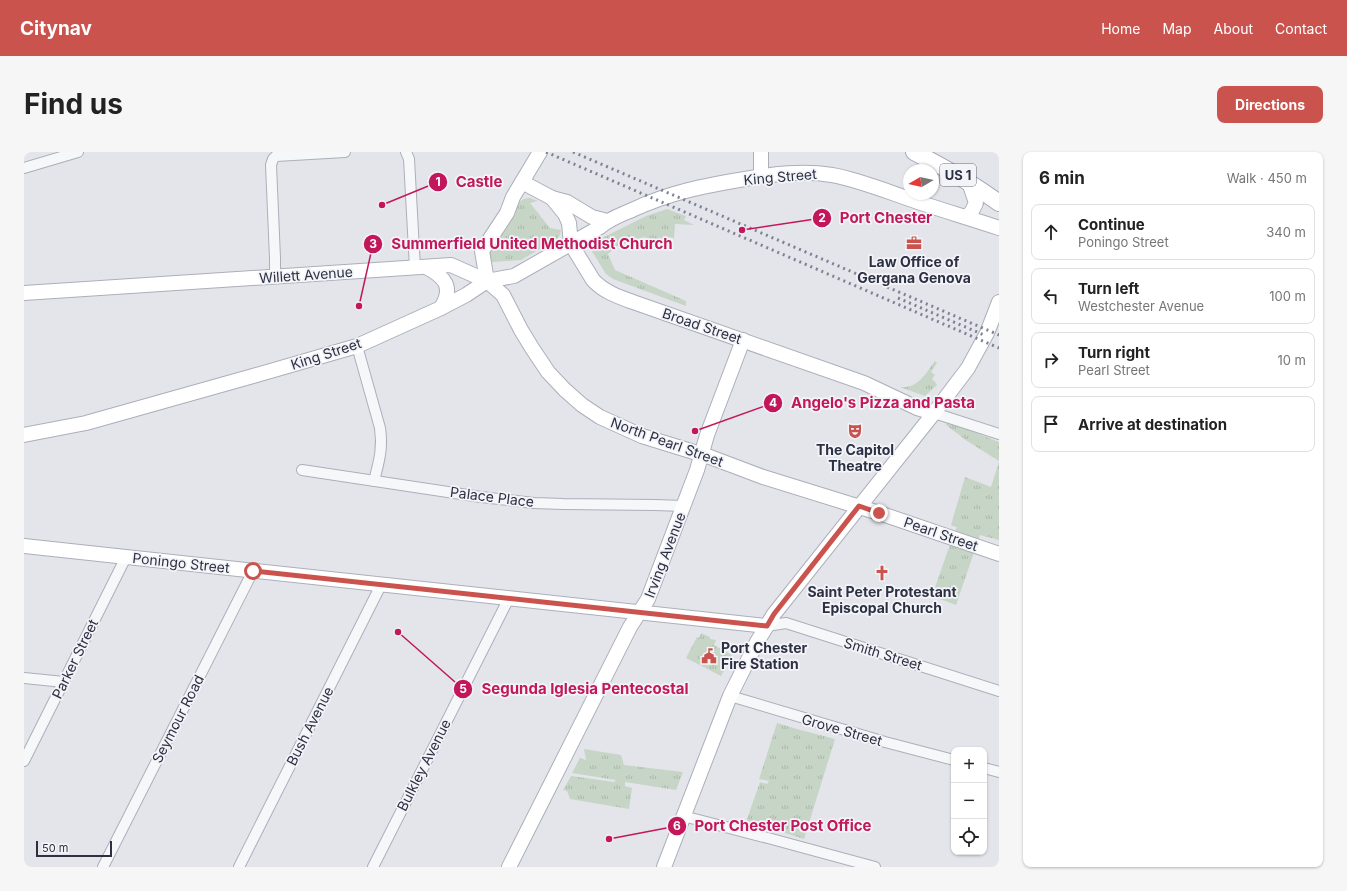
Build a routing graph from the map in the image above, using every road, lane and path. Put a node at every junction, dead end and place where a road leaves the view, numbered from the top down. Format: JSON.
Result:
{"nodes":[{"id":1,"x":78,"y":152,"type":"edge"},
{"id":2,"x":345,"y":152,"type":"edge"},
{"id":3,"x":406,"y":152,"type":"edge"},
{"id":4,"x":540,"y":152,"type":"edge"},
{"id":5,"x":761,"y":152,"type":"edge"},
{"id":6,"x":914,"y":152,"type":"edge"},
{"id":7,"x":24,"y":168,"type":"edge"},
{"id":8,"x":761,"y":176,"type":"junction"},
{"id":9,"x":522,"y":182,"type":"junction"},
{"id":10,"x":969,"y":182,"type":"junction"},
{"id":11,"x":552,"y":198,"type":"junction"},
{"id":12,"x":999,"y":203,"type":"edge"},
{"id":13,"x":967,"y":217,"type":"junction"},
{"id":14,"x":607,"y":220,"type":"junction"},
{"id":15,"x":999,"y":228,"type":"edge"},
{"id":16,"x":571,"y":244,"type":"junction"},
{"id":17,"x":420,"y":267,"type":"junction"},
{"id":18,"x":275,"y":276,"type":"junction"},
{"id":19,"x":487,"y":280,"type":"junction"},
{"id":20,"x":24,"y":293,"type":"edge"},
{"id":21,"x":999,"y":302,"type":"edge"},
{"id":22,"x":441,"y":308,"type":"junction"},
{"id":23,"x":996,"y":319,"type":"edge"},
{"id":24,"x":743,"y":340,"type":"junction"},
{"id":25,"x":357,"y":346,"type":"junction"},
{"id":26,"x":934,"y":413,"type":"junction"},
{"id":27,"x":999,"y":434,"type":"edge"},
{"id":28,"x":24,"y":436,"type":"edge"},
{"id":29,"x":702,"y":454,"type":"junction"},
{"id":30,"x":302,"y":470,"type":"dead end"},
{"id":31,"x":374,"y":481,"type":"junction"},
{"id":32,"x":684,"y":506,"type":"junction"},
{"id":33,"x":859,"y":506,"type":"junction"},
{"id":34,"x":24,"y":546,"type":"edge"},
{"id":35,"x":999,"y":554,"type":"edge"},
{"id":36,"x":126,"y":557,"type":"junction"},
{"id":37,"x":253,"y":571,"type":"junction"},
{"id":38,"x":381,"y":584,"type":"junction"},
{"id":39,"x":509,"y":598,"type":"junction"},
{"id":40,"x":640,"y":612,"type":"junction"},
{"id":41,"x":767,"y":626,"type":"junction"},
{"id":42,"x":24,"y":678,"type":"edge"},
{"id":43,"x":64,"y":682,"type":"junction"},
{"id":44,"x":999,"y":690,"type":"edge"},
{"id":45,"x":730,"y":696,"type":"junction"},
{"id":46,"x":951,"y":759,"type":"edge"},
{"id":47,"x":24,"y":761,"type":"edge"},
{"id":48,"x":987,"y":769,"type":"edge"},
{"id":49,"x":999,"y":772,"type":"edge"},
{"id":50,"x":683,"y":816,"type":"junction"},
{"id":51,"x":103,"y":867,"type":"edge"},
{"id":52,"x":239,"y":867,"type":"edge"},
{"id":53,"x":373,"y":867,"type":"edge"},
{"id":54,"x":509,"y":867,"type":"edge"},
{"id":55,"x":664,"y":867,"type":"edge"},
{"id":56,"x":875,"y":867,"type":"edge"}],
"edges":[{"from":1,"to":7,"type":"street"},
{"from":2,"to":18,"type":"street"},
{"from":3,"to":17,"type":"street"},
{"from":4,"to":9,"type":"street"},
{"from":5,"to":8,"type":"street"},
{"from":6,"to":10,"type":"main road","number":"US 1"},
{"from":8,"to":13,"type":"street","name":"King Street"},
{"from":8,"to":14,"type":"street","name":"King Street"},
{"from":9,"to":11,"type":"street","name":"Broad Street"},
{"from":9,"to":19,"type":"street"},
{"from":10,"to":12,"type":"main road","number":"US 1"},
{"from":10,"to":13,"type":"street"},
{"from":11,"to":14,"type":"street"},
{"from":11,"to":16,"type":"street","name":"Broad Street"},
{"from":13,"to":15,"type":"street","name":"King Street"},
{"from":14,"to":16,"type":"street","name":"King Street"},
{"from":16,"to":19,"type":"street","name":"King Street"},
{"from":16,"to":24,"type":"street","name":"Broad Street"},
{"from":17,"to":18,"type":"street","name":"Willett Avenue"},
{"from":17,"to":19,"type":"street","name":"Willett Avenue"},
{"from":17,"to":22,"type":"street"},
{"from":18,"to":20,"type":"street","name":"Willett Avenue"},
{"from":19,"to":22,"type":"street","name":"King Street"},
{"from":19,"to":29,"type":"street","name":"North Pearl Street"},
{"from":21,"to":23,"type":"street"},
{"from":22,"to":25,"type":"street","name":"King Street"},
{"from":23,"to":26,"type":"street"},
{"from":24,"to":26,"type":"street","name":"Broad Street"},
{"from":24,"to":29,"type":"street","name":"Irving Avenue"},
{"from":25,"to":28,"type":"street","name":"King Street"},
{"from":25,"to":31,"type":"street"},
{"from":26,"to":27,"type":"street"},
{"from":26,"to":33,"type":"street"},
{"from":29,"to":32,"type":"street","name":"Irving Avenue"},
{"from":29,"to":33,"type":"street","name":"North Pearl Street"},
{"from":30,"to":31,"type":"street","name":"Palace Place"},
{"from":31,"to":32,"type":"street","name":"Palace Place"},
{"from":32,"to":40,"type":"street","name":"Irving Avenue"},
{"from":33,"to":35,"type":"street","name":"Pearl Street"},
{"from":33,"to":41,"type":"street"},
{"from":34,"to":36,"type":"street","name":"Poningo Street"},
{"from":36,"to":37,"type":"street","name":"Poningo Street"},
{"from":36,"to":43,"type":"street","name":"Parker Street"},
{"from":37,"to":38,"type":"street","name":"Poningo Street"},
{"from":37,"to":51,"type":"street","name":"Seymour Road"},
{"from":38,"to":39,"type":"street","name":"Poningo Street"},
{"from":38,"to":52,"type":"street","name":"Bush Avenue"},
{"from":39,"to":40,"type":"street","name":"Poningo Street"},
{"from":39,"to":53,"type":"street","name":"Bulkley Avenue"},
{"from":40,"to":41,"type":"street","name":"Poningo Street"},
{"from":40,"to":54,"type":"street","name":"Irving Avenue"},
{"from":41,"to":44,"type":"street","name":"Smith Street"},
{"from":41,"to":45,"type":"street"},
{"from":42,"to":43,"type":"street"},
{"from":43,"to":47,"type":"street","name":"Parker Street"},
{"from":45,"to":46,"type":"street","name":"Grove Street"},
{"from":45,"to":50,"type":"street"},
{"from":48,"to":49,"type":"street"},
{"from":50,"to":55,"type":"street"},
{"from":50,"to":56,"type":"street"}]}
